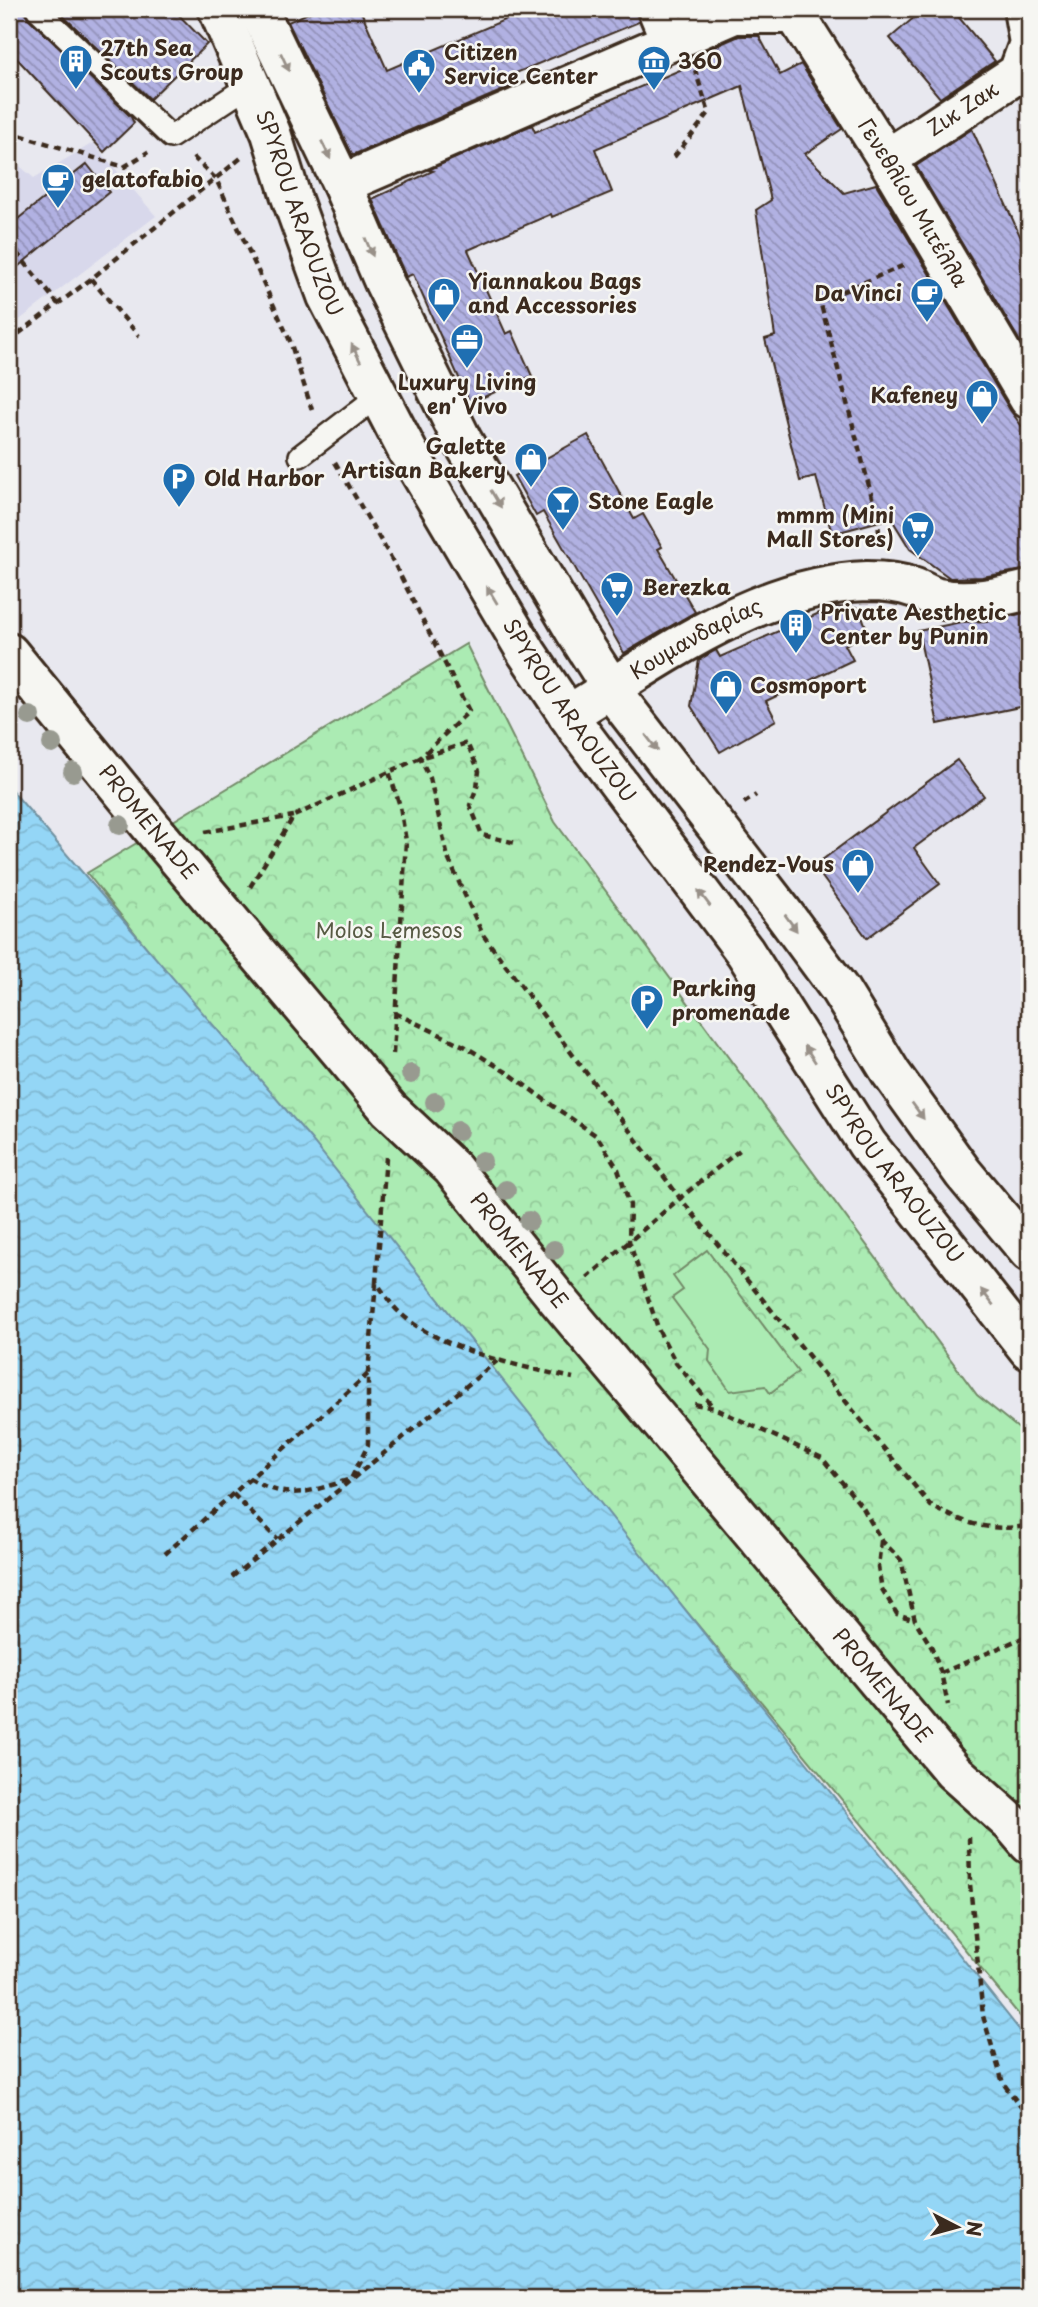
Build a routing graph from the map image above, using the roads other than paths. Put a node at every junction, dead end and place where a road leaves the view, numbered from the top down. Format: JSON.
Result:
{"nodes":[{"id":1,"x":37,"y":9,"type":"edge"},
{"id":2,"x":218,"y":9,"type":"edge"},
{"id":3,"x":258,"y":9,"type":"edge"},
{"id":4,"x":1023,"y":9,"type":"edge"},
{"id":5,"x":794,"y":12,"type":"edge"},
{"id":6,"x":670,"y":28,"type":"edge"},
{"id":7,"x":250,"y":85,"type":"junction"},
{"id":8,"x":887,"y":159,"type":"junction"},
{"id":9,"x":342,"y":184,"type":"junction"},
{"id":10,"x":378,"y":396,"type":"junction"},
{"id":11,"x":1029,"y":399,"type":"edge"},
{"id":12,"x":300,"y":456,"type":"dead end"},
{"id":13,"x":1029,"y":590,"type":"edge"},
{"id":14,"x":9,"y":653,"type":"edge"},
{"id":15,"x":612,"y":688,"type":"junction"},
{"id":16,"x":568,"y":715,"type":"junction"},
{"id":17,"x":1029,"y":1252,"type":"edge"},
{"id":18,"x":1029,"y":1350,"type":"edge"},
{"id":19,"x":1029,"y":1844,"type":"edge"}],
"edges":[{"from":1,"to":7,"type":"lane"},
{"from":2,"to":7,"type":"street","name":"SPYROU ARAOUZOU"},
{"from":3,"to":9,"type":"street","name":"SPYROU ARAOUZOU","one_way":true},
{"from":4,"to":8,"type":"street","name":"Ζικ Ζακ"},
{"from":5,"to":6,"type":"street"},
{"from":5,"to":8,"type":"street","name":"Γενεθλίου Μιτέλλα"},
{"from":6,"to":9,"type":"street"},
{"from":10,"to":7,"type":"street","name":"SPYROU ARAOUZOU","one_way":true},
{"from":8,"to":11,"type":"street","name":"Γενεθλίου Μιτέλλα"},
{"from":9,"to":15,"type":"street","name":"SPYROU ARAOUZOU","one_way":true},
{"from":10,"to":12,"type":"lane"},
{"from":16,"to":10,"type":"street","name":"SPYROU ARAOUZOU","one_way":true},
{"from":13,"to":15,"type":"street","name":"Κουμανδαρίας"},
{"from":14,"to":19,"type":"street","name":"PROMENADE"},
{"from":15,"to":16,"type":"street","name":"Κουμανδαρίας"},
{"from":15,"to":17,"type":"street","name":"SPYROU ARAOUZOU","one_way":true},
{"from":18,"to":16,"type":"street","name":"SPYROU ARAOUZOU","one_way":true}]}
